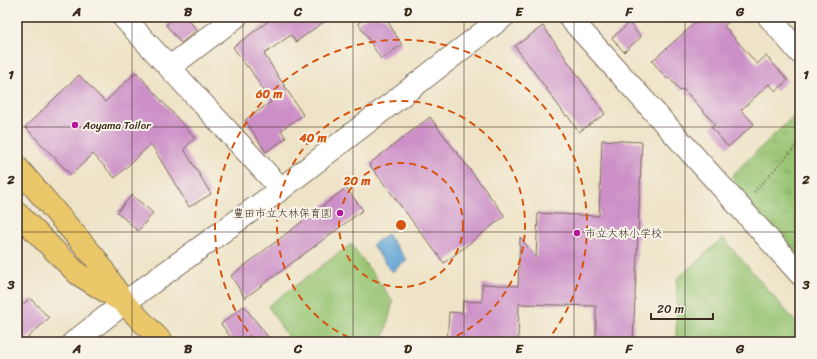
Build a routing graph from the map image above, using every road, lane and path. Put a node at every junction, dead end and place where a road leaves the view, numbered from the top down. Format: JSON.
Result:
{"nodes":[{"id":1,"x":123,"y":17,"type":"edge"},
{"id":2,"x":236,"y":17,"type":"edge"},
{"id":3,"x":503,"y":17,"type":"edge"},
{"id":4,"x":569,"y":17,"type":"edge"},
{"id":5,"x":769,"y":17,"type":"edge"},
{"id":6,"x":800,"y":53,"type":"edge"},
{"id":7,"x":170,"y":67,"type":"junction"},
{"id":8,"x":800,"y":142,"type":"edge"},
{"id":9,"x":17,"y":167,"type":"edge"},
{"id":10,"x":281,"y":189,"type":"junction"},
{"id":11,"x":750,"y":196,"type":"dead end"},
{"id":12,"x":17,"y":213,"type":"edge"},
{"id":13,"x":800,"y":274,"type":"edge"},
{"id":14,"x":124,"y":303,"type":"junction"},
{"id":15,"x":74,"y":342,"type":"edge"},
{"id":16,"x":162,"y":342,"type":"edge"}],
"edges":[{"from":1,"to":7,"type":"street"},
{"from":2,"to":7,"type":"street"},
{"from":3,"to":10,"type":"street"},
{"from":4,"to":13,"type":"street"},
{"from":5,"to":6,"type":"street"},
{"from":7,"to":10,"type":"street"},
{"from":8,"to":11,"type":"path"},
{"from":9,"to":14,"type":"main road"},
{"from":10,"to":14,"type":"street"},
{"from":12,"to":14,"type":"main road"},
{"from":14,"to":15,"type":"street"},
{"from":14,"to":16,"type":"main road"}]}
